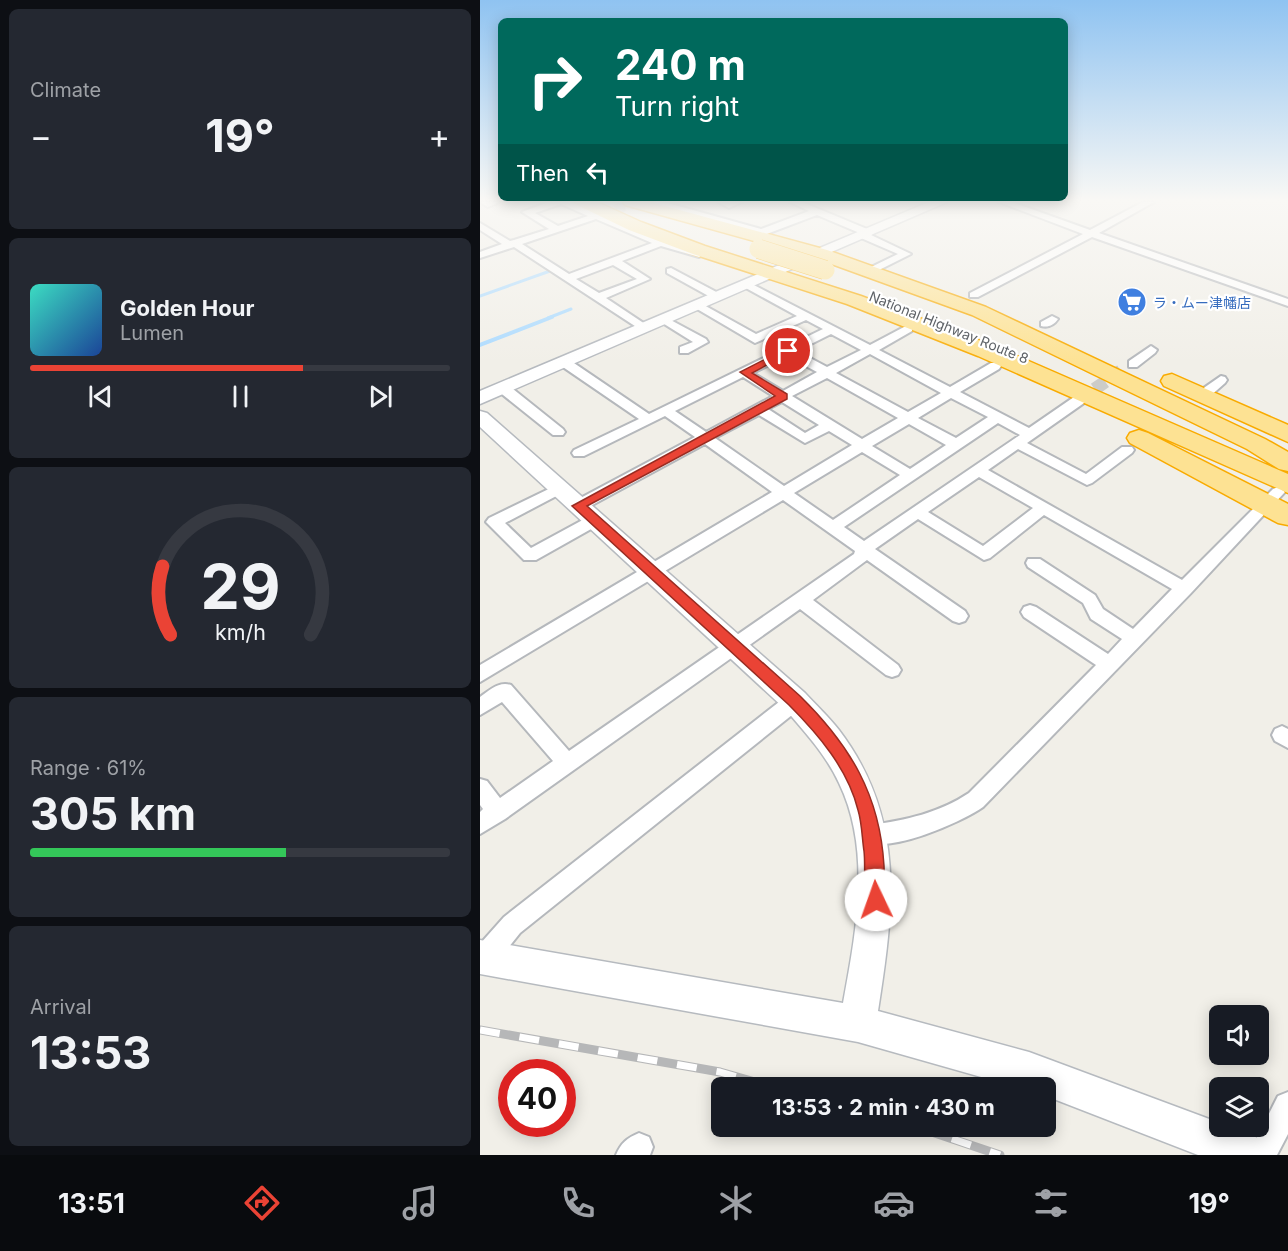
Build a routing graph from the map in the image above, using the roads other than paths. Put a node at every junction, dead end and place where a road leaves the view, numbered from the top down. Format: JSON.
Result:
{"nodes":[{"id":1,"x":532,"y":256,"type":"edge"},
{"id":2,"x":627,"y":256,"type":"edge"},
{"id":3,"x":705,"y":256,"type":"edge"},
{"id":4,"x":718,"y":256,"type":"edge"},
{"id":5,"x":785,"y":256,"type":"edge"},
{"id":6,"x":838,"y":256,"type":"edge"},
{"id":7,"x":902,"y":256,"type":"edge"},
{"id":8,"x":1048,"y":256,"type":"edge"},
{"id":9,"x":1155,"y":256,"type":"edge"},
{"id":10,"x":724,"y":258,"type":"junction"},
{"id":11,"x":614,"y":261,"type":"junction"},
{"id":12,"x":671,"y":271,"type":"dead end"},
{"id":13,"x":817,"y":271,"type":"junction"},
{"id":14,"x":871,"y":271,"type":"junction"},
{"id":15,"x":773,"y":274,"type":"junction"},
{"id":16,"x":568,"y":278,"type":"junction"},
{"id":17,"x":748,"y":285,"type":"junction"},
{"id":18,"x":918,"y":288,"type":"junction"},
{"id":19,"x":974,"y":295,"type":"junction"},
{"id":20,"x":598,"y":297,"type":"junction"},
{"id":21,"x":718,"y":297,"type":"junction"},
{"id":22,"x":1288,"y":303,"type":"edge"},
{"id":23,"x":698,"y":306,"type":"junction"},
{"id":24,"x":806,"y":316,"type":"junction"},
{"id":25,"x":665,"y":320,"type":"junction"},
{"id":26,"x":645,"y":328,"type":"junction"},
{"id":27,"x":832,"y":329,"type":"junction"},
{"id":28,"x":908,"y":329,"type":"junction"},
{"id":29,"x":868,"y":349,"type":"junction"},
{"id":30,"x":684,"y":350,"type":"dead end"},
{"id":31,"x":1151,"y":350,"type":"dead end"},
{"id":32,"x":788,"y":351,"type":"junction"},
{"id":33,"x":564,"y":362,"type":"junction"},
{"id":34,"x":1130,"y":365,"type":"junction"},
{"id":35,"x":995,"y":366,"type":"junction"},
{"id":36,"x":745,"y":372,"type":"junction"},
{"id":37,"x":826,"y":372,"type":"junction"},
{"id":38,"x":1221,"y":380,"type":"dead end"},
{"id":39,"x":503,"y":388,"type":"junction"},
{"id":40,"x":951,"y":392,"type":"junction"},
{"id":41,"x":1203,"y":395,"type":"junction"},
{"id":42,"x":783,"y":396,"type":"junction"},
{"id":43,"x":480,"y":398,"type":"edge"},
{"id":44,"x":1077,"y":401,"type":"junction"},
{"id":45,"x":759,"y":409,"type":"junction"},
{"id":46,"x":667,"y":411,"type":"junction"},
{"id":47,"x":480,"y":417,"type":"edge"},
{"id":48,"x":997,"y":417,"type":"junction"},
{"id":49,"x":908,"y":418,"type":"junction"},
{"id":50,"x":648,"y":419,"type":"junction"},
{"id":51,"x":829,"y":425,"type":"junction"},
{"id":52,"x":558,"y":432,"type":"dead end"},
{"id":53,"x":1288,"y":434,"type":"edge"},
{"id":54,"x":705,"y":438,"type":"junction"},
{"id":55,"x":1023,"y":439,"type":"junction"},
{"id":56,"x":957,"y":445,"type":"junction"},
{"id":57,"x":862,"y":446,"type":"junction"},
{"id":58,"x":1127,"y":450,"type":"dead end"},
{"id":59,"x":579,"y":453,"type":"dead end"},
{"id":60,"x":1288,"y":465,"type":"edge"},
{"id":61,"x":978,"y":470,"type":"junction"},
{"id":62,"x":910,"y":475,"type":"junction"},
{"id":63,"x":1280,"y":491,"type":"edge"},
{"id":64,"x":784,"y":493,"type":"junction"},
{"id":65,"x":578,"y":505,"type":"junction"},
{"id":66,"x":1043,"y":508,"type":"junction"},
{"id":67,"x":917,"y":512,"type":"junction"},
{"id":68,"x":1288,"y":516,"type":"edge"},
{"id":69,"x":833,"y":527,"type":"junction"},
{"id":70,"x":864,"y":549,"type":"junction"},
{"id":71,"x":1034,"y":563,"type":"dead end"},
{"id":72,"x":651,"y":571,"type":"junction"},
{"id":73,"x":1185,"y":589,"type":"junction"},
{"id":74,"x":800,"y":599,"type":"junction"},
{"id":75,"x":1030,"y":612,"type":"dead end"},
{"id":76,"x":959,"y":616,"type":"dead end"},
{"id":77,"x":1135,"y":639,"type":"junction"},
{"id":78,"x":733,"y":645,"type":"junction"},
{"id":79,"x":1110,"y":665,"type":"junction"},
{"id":80,"x":892,"y":670,"type":"dead end"},
{"id":81,"x":480,"y":674,"type":"edge"},
{"id":82,"x":795,"y":701,"type":"junction"},
{"id":83,"x":480,"y":707,"type":"edge"},
{"id":84,"x":567,"y":763,"type":"junction"},
{"id":85,"x":480,"y":788,"type":"edge"},
{"id":86,"x":498,"y":812,"type":"junction"},
{"id":87,"x":480,"y":824,"type":"edge"},
{"id":88,"x":871,"y":835,"type":"junction"},
{"id":89,"x":482,"y":958,"type":"edge"},
{"id":90,"x":858,"y":1024,"type":"junction"},
{"id":91,"x":1288,"y":1106,"type":"edge"},
{"id":92,"x":1251,"y":1155,"type":"edge"},
{"id":93,"x":1262,"y":1155,"type":"edge"}],
"edges":[{"from":1,"to":16,"type":"street"},
{"from":2,"to":11,"type":"street"},
{"from":3,"to":10,"type":"street"},
{"from":4,"to":10,"type":"highway"},
{"from":5,"to":13,"type":"highway"},
{"from":6,"to":13,"type":"street"},
{"from":7,"to":14,"type":"street"},
{"from":8,"to":19,"type":"street"},
{"from":9,"to":22,"type":"street"},
{"from":10,"to":15,"type":"highway"},
{"from":11,"to":16,"type":"street"},
{"from":11,"to":20,"type":"street"},
{"from":12,"to":21,"type":"street"},
{"from":13,"to":14,"type":"highway"},
{"from":13,"to":15,"type":"highway"},
{"from":13,"to":15,"type":"street"},
{"from":13,"to":28,"type":"highway"},
{"from":13,"to":60,"type":"highway","name":"National Highway Route 8"},
{"from":13,"to":63,"type":"highway","name":"National Highway Route 8"},
{"from":14,"to":18,"type":"highway"},
{"from":15,"to":17,"type":"street"},
{"from":16,"to":20,"type":"street"},
{"from":17,"to":21,"type":"street"},
{"from":17,"to":24,"type":"street"},
{"from":18,"to":19,"type":"highway"},
{"from":18,"to":60,"type":"highway"},
{"from":19,"to":34,"type":"highway"},
{"from":20,"to":26,"type":"street"},
{"from":21,"to":23,"type":"street"},
{"from":23,"to":24,"type":"street"},
{"from":23,"to":25,"type":"street"},
{"from":24,"to":27,"type":"street"},
{"from":25,"to":26,"type":"street"},
{"from":25,"to":30,"type":"street"},
{"from":26,"to":33,"type":"street"},
{"from":27,"to":29,"type":"street"},
{"from":27,"to":32,"type":"street"},
{"from":28,"to":29,"type":"street"},
{"from":28,"to":35,"type":"highway"},
{"from":29,"to":37,"type":"street"},
{"from":29,"to":40,"type":"street"},
{"from":31,"to":34,"type":"street"},
{"from":32,"to":36,"type":"street"},
{"from":32,"to":37,"type":"street"},
{"from":33,"to":39,"type":"street"},
{"from":33,"to":50,"type":"street"},
{"from":34,"to":41,"type":"highway"},
{"from":35,"to":40,"type":"street"},
{"from":35,"to":44,"type":"highway"},
{"from":36,"to":42,"type":"street"},
{"from":36,"to":46,"type":"street"},
{"from":37,"to":42,"type":"street"},
{"from":37,"to":49,"type":"street"},
{"from":38,"to":41,"type":"street"},
{"from":39,"to":43,"type":"street"},
{"from":39,"to":52,"type":"street"},
{"from":40,"to":48,"type":"street"},
{"from":40,"to":49,"type":"street"},
{"from":41,"to":53,"type":"highway"},
{"from":42,"to":45,"type":"street"},
{"from":42,"to":51,"type":"street"},
{"from":44,"to":55,"type":"street"},
{"from":44,"to":63,"type":"highway"},
{"from":45,"to":51,"type":"street"},
{"from":45,"to":54,"type":"street"},
{"from":46,"to":50,"type":"street"},
{"from":46,"to":54,"type":"street"},
{"from":47,"to":65,"type":"street"},
{"from":48,"to":55,"type":"street"},
{"from":48,"to":56,"type":"street"},
{"from":49,"to":56,"type":"street"},
{"from":49,"to":57,"type":"street"},
{"from":50,"to":59,"type":"street"},
{"from":51,"to":57,"type":"street"},
{"from":54,"to":64,"type":"street"},
{"from":54,"to":65,"type":"street"},
{"from":55,"to":58,"type":"street"},
{"from":55,"to":61,"type":"street"},
{"from":56,"to":62,"type":"street"},
{"from":57,"to":62,"type":"street"},
{"from":57,"to":64,"type":"street"},
{"from":61,"to":66,"type":"street"},
{"from":61,"to":67,"type":"street"},
{"from":62,"to":69,"type":"street"},
{"from":63,"to":68,"type":"highway"},
{"from":63,"to":73,"type":"street"},
{"from":64,"to":69,"type":"street"},
{"from":64,"to":72,"type":"street"},
{"from":65,"to":65,"type":"street"},
{"from":65,"to":72,"type":"street"},
{"from":66,"to":67,"type":"street"},
{"from":66,"to":73,"type":"street"},
{"from":67,"to":70,"type":"street"},
{"from":69,"to":70,"type":"street"},
{"from":70,"to":74,"type":"street"},
{"from":70,"to":76,"type":"street"},
{"from":71,"to":77,"type":"street"},
{"from":72,"to":78,"type":"street"},
{"from":72,"to":81,"type":"street"},
{"from":73,"to":77,"type":"street"},
{"from":74,"to":78,"type":"street"},
{"from":74,"to":80,"type":"street"},
{"from":75,"to":79,"type":"street"},
{"from":77,"to":79,"type":"street"},
{"from":78,"to":82,"type":"street"},
{"from":78,"to":84,"type":"street"},
{"from":79,"to":88,"type":"street"},
{"from":82,"to":88,"type":"street"},
{"from":82,"to":89,"type":"street"},
{"from":83,"to":84,"type":"street"},
{"from":84,"to":86,"type":"street"},
{"from":85,"to":86,"type":"street"},
{"from":86,"to":87,"type":"street"},
{"from":88,"to":90,"type":"street"},
{"from":89,"to":90,"type":"street"},
{"from":90,"to":92,"type":"street"},
{"from":91,"to":93,"type":"street"}]}
